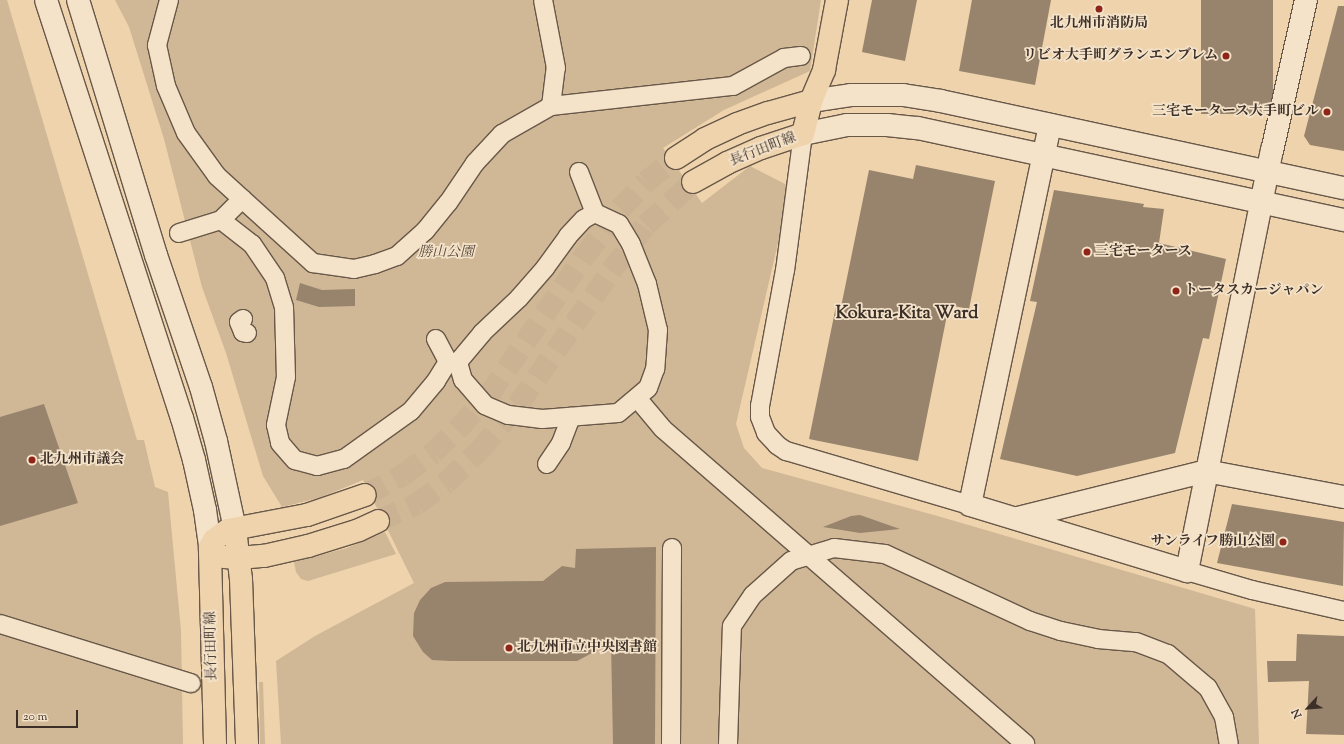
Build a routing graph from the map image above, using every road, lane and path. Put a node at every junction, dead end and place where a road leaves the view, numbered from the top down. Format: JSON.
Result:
{"nodes":[{"id":1,"x":46,"y":0,"type":"edge"},
{"id":2,"x":78,"y":0,"type":"edge"},
{"id":3,"x":169,"y":0,"type":"edge"},
{"id":4,"x":543,"y":0,"type":"edge"},
{"id":5,"x":837,"y":0,"type":"edge"},
{"id":6,"x":1306,"y":0,"type":"edge"},
{"id":7,"x":801,"y":56,"type":"dead end"},
{"id":8,"x":811,"y":101,"type":"junction"},
{"id":9,"x":562,"y":110,"type":"junction"},
{"id":10,"x":1050,"y":125,"type":"junction"},
{"id":11,"x":803,"y":134,"type":"junction"},
{"id":12,"x":1043,"y":154,"type":"junction"},
{"id":13,"x":676,"y":158,"type":"tunnel mouth"},
{"id":14,"x":580,"y":172,"type":"dead end"},
{"id":15,"x":1268,"y":172,"type":"junction"},
{"id":16,"x":693,"y":182,"type":"tunnel mouth"},
{"id":17,"x":1344,"y":188,"type":"edge"},
{"id":18,"x":242,"y":199,"type":"junction"},
{"id":19,"x":1262,"y":201,"type":"junction"},
{"id":20,"x":595,"y":213,"type":"junction"},
{"id":21,"x":221,"y":220,"type":"junction"},
{"id":22,"x":1344,"y":220,"type":"edge"},
{"id":23,"x":179,"y":233,"type":"dead end"},
{"id":24,"x":436,"y":340,"type":"dead end"},
{"id":25,"x":453,"y":362,"type":"junction"},
{"id":26,"x":637,"y":398,"type":"junction"},
{"id":27,"x":570,"y":417,"type":"junction"},
{"id":28,"x":547,"y":464,"type":"dead end"},
{"id":29,"x":1206,"y":471,"type":"junction"},
{"id":30,"x":365,"y":495,"type":"tunnel mouth"},
{"id":31,"x":1344,"y":497,"type":"edge"},
{"id":32,"x":970,"y":505,"type":"junction"},
{"id":33,"x":1018,"y":518,"type":"junction"},
{"id":34,"x":378,"y":521,"type":"tunnel mouth"},
{"id":35,"x":235,"y":529,"type":"junction"},
{"id":36,"x":210,"y":547,"type":"junction"},
{"id":37,"x":672,"y":548,"type":"dead end"},
{"id":38,"x":807,"y":556,"type":"junction"},
{"id":39,"x":239,"y":558,"type":"junction"},
{"id":40,"x":1187,"y":571,"type":"junction"},
{"id":41,"x":1344,"y":611,"type":"edge"},
{"id":42,"x":0,"y":624,"type":"edge"},
{"id":43,"x":191,"y":683,"type":"dead end"},
{"id":44,"x":215,"y":744,"type":"edge"},
{"id":45,"x":248,"y":744,"type":"edge"},
{"id":46,"x":671,"y":744,"type":"edge"},
{"id":47,"x":728,"y":744,"type":"edge"},
{"id":48,"x":1024,"y":744,"type":"edge"},
{"id":49,"x":1229,"y":744,"type":"edge"}],
"edges":[{"from":1,"to":36,"type":"street"},
{"from":2,"to":35,"type":"street"},
{"from":3,"to":18,"type":"street"},
{"from":4,"to":9,"type":"street"},
{"from":5,"to":8,"type":"main road","name":"長行田町線"},
{"from":6,"to":15,"type":"street"},
{"from":7,"to":9,"type":"street"},
{"from":8,"to":10,"type":"street"},
{"from":8,"to":11,"type":"main road","name":"長行田町線"},
{"from":8,"to":13,"type":"main road"},
{"from":9,"to":18,"type":"street"},
{"from":10,"to":12,"type":"street"},
{"from":10,"to":15,"type":"street"},
{"from":11,"to":12,"type":"street"},
{"from":11,"to":16,"type":"main road","name":"長行田町線"},
{"from":11,"to":32,"type":"street"},
{"from":12,"to":19,"type":"street"},
{"from":12,"to":32,"type":"street"},
{"from":14,"to":20,"type":"street"},
{"from":15,"to":17,"type":"street"},
{"from":15,"to":19,"type":"street"},
{"from":18,"to":21,"type":"street"},
{"from":19,"to":22,"type":"street"},
{"from":19,"to":29,"type":"street"},
{"from":20,"to":25,"type":"street"},
{"from":20,"to":26,"type":"street"},
{"from":21,"to":23,"type":"street"},
{"from":21,"to":25,"type":"street"},
{"from":24,"to":25,"type":"street"},
{"from":25,"to":27,"type":"street"},
{"from":26,"to":27,"type":"street"},
{"from":26,"to":38,"type":"street"},
{"from":27,"to":28,"type":"street"},
{"from":29,"to":31,"type":"street"},
{"from":29,"to":33,"type":"street"},
{"from":29,"to":40,"type":"street"},
{"from":30,"to":35,"type":"main road"},
{"from":32,"to":33,"type":"street"},
{"from":33,"to":40,"type":"street"},
{"from":34,"to":39,"type":"main road"},
{"from":35,"to":36,"type":"main road"},
{"from":35,"to":39,"type":"main road"},
{"from":36,"to":39,"type":"main road"},
{"from":36,"to":44,"type":"main road","name":"長行田町線"},
{"from":37,"to":46,"type":"street"},
{"from":38,"to":47,"type":"street"},
{"from":38,"to":48,"type":"street"},
{"from":38,"to":49,"type":"street"},
{"from":39,"to":45,"type":"main road"},
{"from":40,"to":41,"type":"street"},
{"from":42,"to":43,"type":"street"}]}
